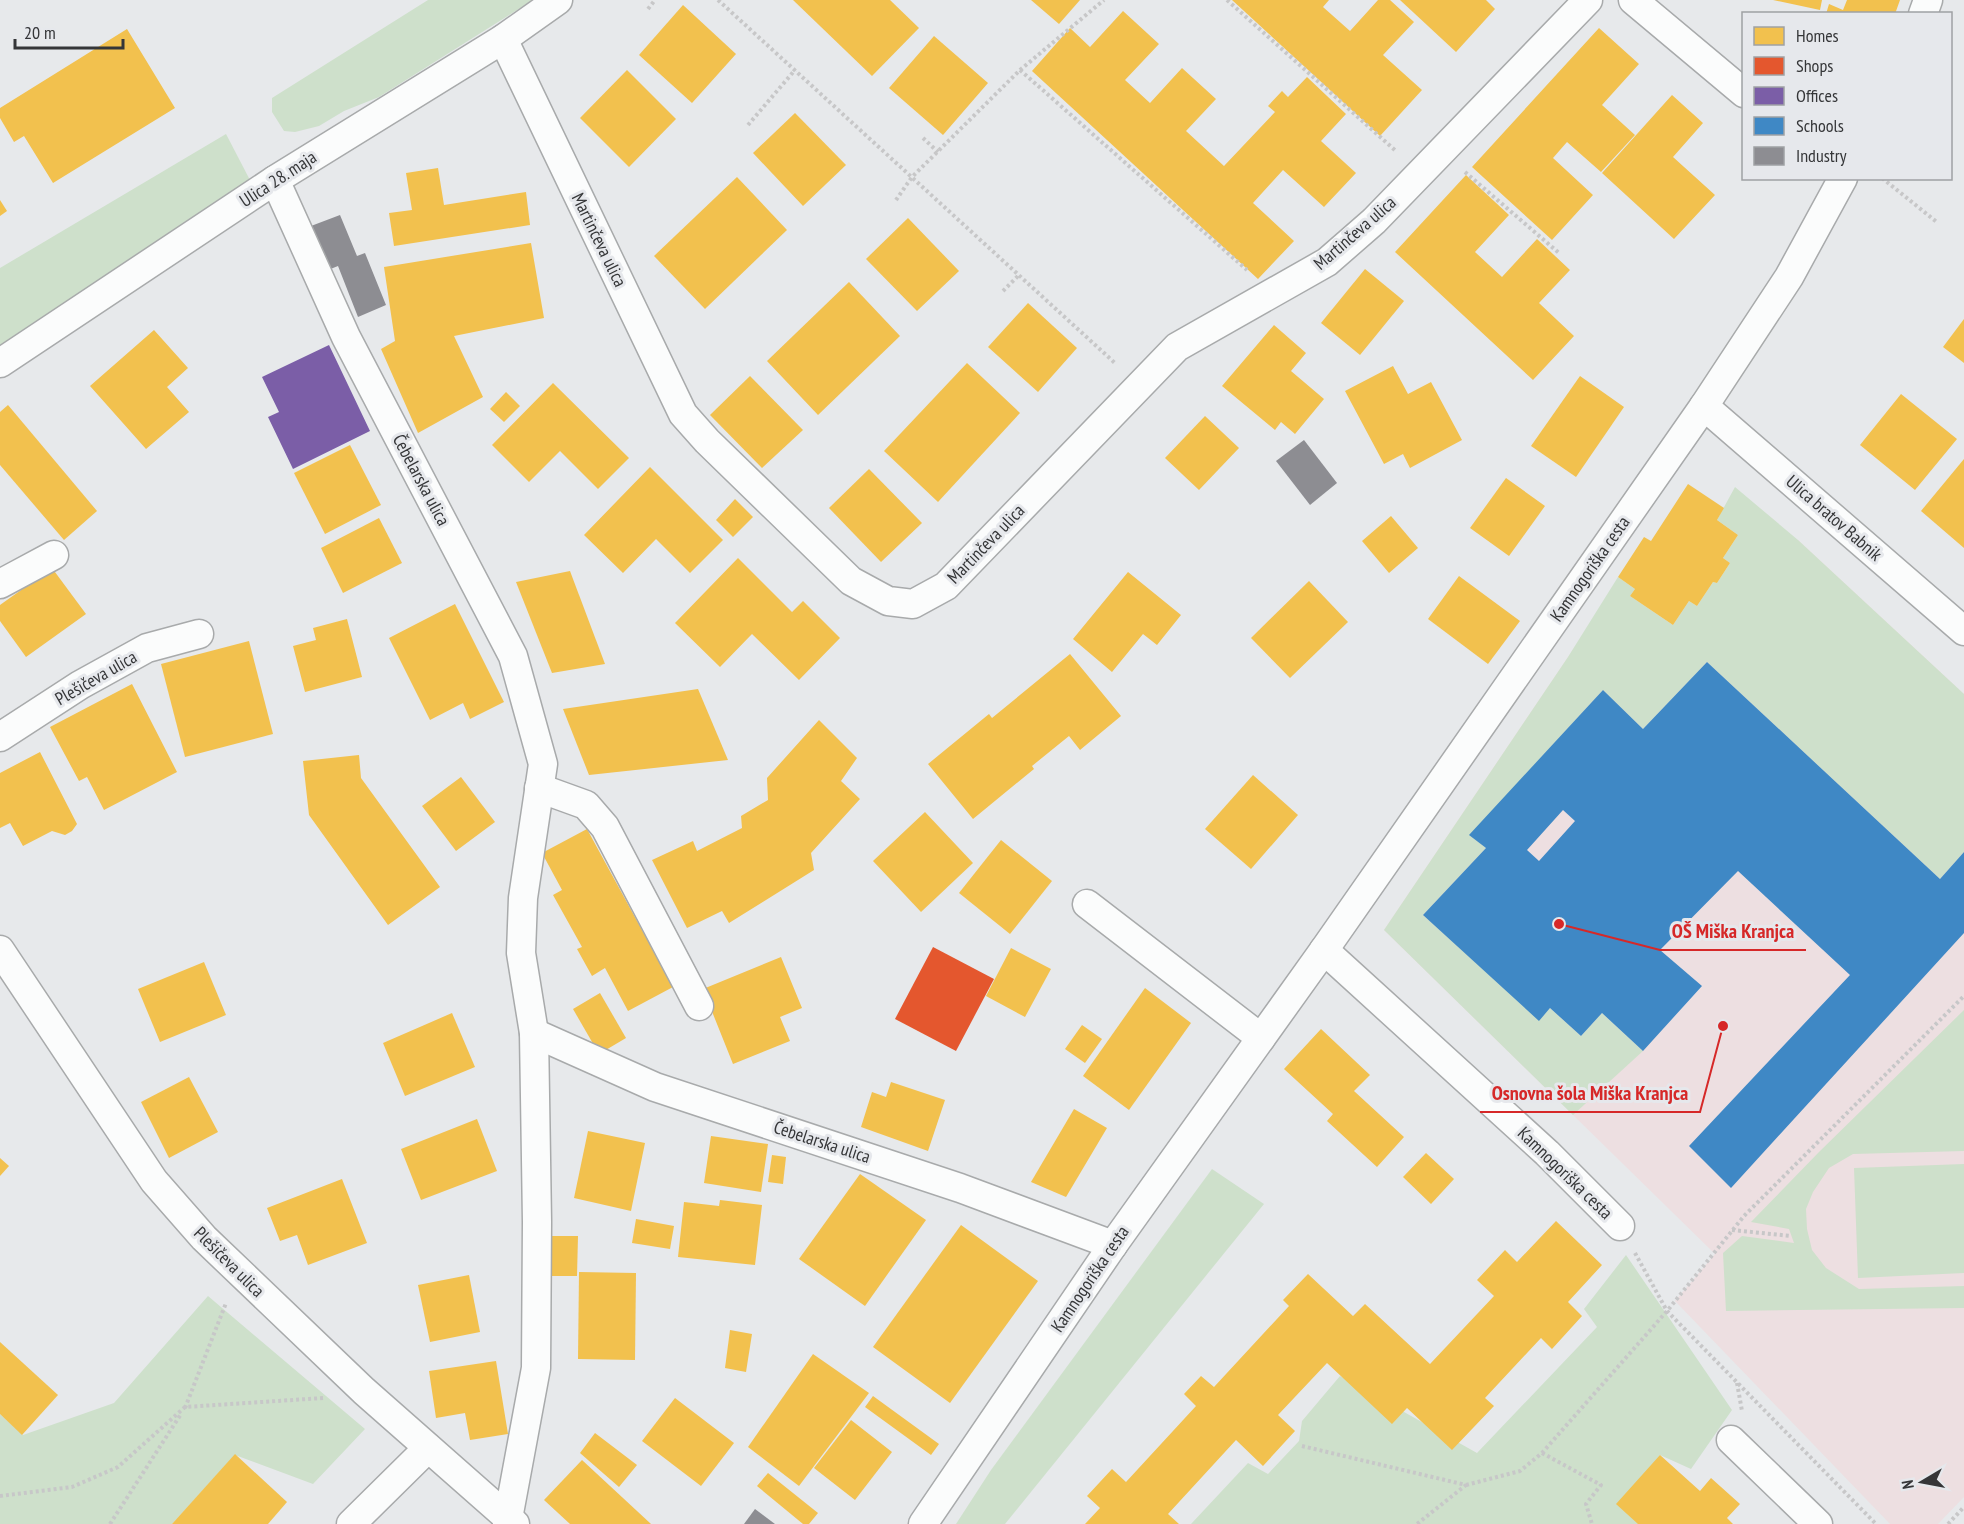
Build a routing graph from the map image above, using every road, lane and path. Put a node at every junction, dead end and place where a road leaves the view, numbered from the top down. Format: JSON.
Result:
{"nodes":[{"id":1,"x":558,"y":0,"type":"edge"},
{"id":2,"x":655,"y":0,"type":"edge"},
{"id":3,"x":718,"y":0,"type":"edge"},
{"id":4,"x":1104,"y":0,"type":"edge"},
{"id":5,"x":1227,"y":0,"type":"edge"},
{"id":6,"x":1588,"y":0,"type":"edge"},
{"id":7,"x":1633,"y":0,"type":"edge"},
{"id":8,"x":648,"y":9,"type":"dead end"},
{"id":9,"x":503,"y":39,"type":"junction"},
{"id":10,"x":795,"y":70,"type":"junction"},
{"id":11,"x":1020,"y":70,"type":"junction"},
{"id":12,"x":1742,"y":92,"type":"edge"},
{"id":13,"x":748,"y":125,"type":"dead end"},
{"id":14,"x":924,"y":138,"type":"dead end"},
{"id":15,"x":938,"y":152,"type":"junction"},
{"id":16,"x":1441,"y":152,"type":"junction"},
{"id":17,"x":1421,"y":173,"type":"junction"},
{"id":18,"x":912,"y":177,"type":"junction"},
{"id":19,"x":276,"y":180,"type":"junction"},
{"id":20,"x":1842,"y":180,"type":"edge"},
{"id":21,"x":1884,"y":180,"type":"edge"},
{"id":22,"x":896,"y":200,"type":"dead end"},
{"id":23,"x":1938,"y":223,"type":"dead end"},
{"id":24,"x":1559,"y":253,"type":"dead end"},
{"id":25,"x":1019,"y":275,"type":"junction"},
{"id":26,"x":1003,"y":291,"type":"dead end"},
{"id":27,"x":1273,"y":293,"type":"junction"},
{"id":28,"x":0,"y":363,"type":"edge"},
{"id":29,"x":1140,"y":386,"type":"junction"},
{"id":30,"x":1704,"y":406,"type":"junction"},
{"id":31,"x":54,"y":555,"type":"dead end"},
{"id":32,"x":0,"y":584,"type":"edge"},
{"id":33,"x":1964,"y":631,"type":"edge"},
{"id":34,"x":199,"y":634,"type":"dead end"},
{"id":35,"x":0,"y":737,"type":"edge"},
{"id":36,"x":539,"y":788,"type":"junction"},
{"id":37,"x":1087,"y":904,"type":"dead end"},
{"id":38,"x":0,"y":950,"type":"edge"},
{"id":39,"x":1324,"y":950,"type":"junction"},
{"id":40,"x":1964,"y":996,"type":"edge"},
{"id":41,"x":699,"y":1006,"type":"dead end"},
{"id":42,"x":534,"y":1033,"type":"junction"},
{"id":43,"x":1261,"y":1038,"type":"junction"},
{"id":44,"x":1620,"y":1226,"type":"joint"},
{"id":45,"x":1732,"y":1230,"type":"junction"},
{"id":46,"x":1791,"y":1236,"type":"dead end"},
{"id":47,"x":1113,"y":1245,"type":"junction"},
{"id":48,"x":226,"y":1303,"type":"dead end"},
{"id":49,"x":1667,"y":1311,"type":"junction"},
{"id":50,"x":333,"y":1398,"type":"dead end"},
{"id":51,"x":185,"y":1407,"type":"junction"},
{"id":52,"x":1731,"y":1440,"type":"dead end"},
{"id":53,"x":1302,"y":1446,"type":"dead end"},
{"id":54,"x":428,"y":1448,"type":"junction"},
{"id":55,"x":1542,"y":1453,"type":"junction"},
{"id":56,"x":1466,"y":1485,"type":"junction"},
{"id":57,"x":0,"y":1496,"type":"edge"},
{"id":58,"x":1964,"y":1508,"type":"edge"},
{"id":59,"x":510,"y":1521,"type":"edge"},
{"id":60,"x":110,"y":1524,"type":"edge"},
{"id":61,"x":351,"y":1524,"type":"edge"},
{"id":62,"x":923,"y":1524,"type":"edge"},
{"id":63,"x":1417,"y":1524,"type":"edge"},
{"id":64,"x":1592,"y":1524,"type":"edge"},
{"id":65,"x":1818,"y":1524,"type":"edge"},
{"id":66,"x":1876,"y":1524,"type":"edge"},
{"id":67,"x":1948,"y":1524,"type":"edge"}],
"edges":[{"from":1,"to":9,"type":"street","name":"Ulica 28. maja"},
{"from":2,"to":8,"type":"path"},
{"from":3,"to":10,"type":"path"},
{"from":4,"to":11,"type":"path"},
{"from":5,"to":17,"type":"path"},
{"from":6,"to":16,"type":"street","name":"Martinčeva ulica"},
{"from":7,"to":12,"type":"street"},
{"from":9,"to":19,"type":"street","name":"Ulica 28. maja"},
{"from":9,"to":29,"type":"street","name":"Martinčeva ulica"},
{"from":10,"to":13,"type":"path"},
{"from":10,"to":18,"type":"path"},
{"from":11,"to":15,"type":"path"},
{"from":11,"to":27,"type":"path"},
{"from":14,"to":15,"type":"path"},
{"from":15,"to":18,"type":"path"},
{"from":16,"to":17,"type":"street","name":"Martinčeva ulica"},
{"from":16,"to":24,"type":"path"},
{"from":17,"to":27,"type":"street","name":"Martinčeva ulica"},
{"from":18,"to":22,"type":"path"},
{"from":18,"to":25,"type":"path"},
{"from":19,"to":28,"type":"street","name":"Ulica 28. maja"},
{"from":19,"to":36,"type":"street","name":"Čebelarska ulica"},
{"from":20,"to":30,"type":"street","name":"Kamnogoriška cesta"},
{"from":21,"to":23,"type":"path"},
{"from":25,"to":26,"type":"path"},
{"from":25,"to":29,"type":"path"},
{"from":27,"to":29,"type":"street","name":"Martinčeva ulica"},
{"from":30,"to":33,"type":"street","name":"Ulica bratov Babnik"},
{"from":30,"to":39,"type":"street","name":"Kamnogoriška cesta"},
{"from":31,"to":32,"type":"street"},
{"from":34,"to":35,"type":"street","name":"Plešičeva ulica"},
{"from":36,"to":41,"type":"street"},
{"from":36,"to":42,"type":"street","name":"Čebelarska ulica"},
{"from":37,"to":43,"type":"street"},
{"from":38,"to":54,"type":"street","name":"Plešičeva ulica"},
{"from":39,"to":43,"type":"street","name":"Kamnogoriška cesta"},
{"from":39,"to":44,"type":"street","name":"Kamnogoriška cesta"},
{"from":40,"to":45,"type":"path"},
{"from":42,"to":47,"type":"street","name":"Čebelarska ulica"},
{"from":42,"to":59,"type":"street","name":"Čebelarska ulica"},
{"from":43,"to":47,"type":"street","name":"Kamnogoriška cesta"},
{"from":44,"to":49,"type":"path"},
{"from":45,"to":46,"type":"path"},
{"from":45,"to":49,"type":"path"},
{"from":47,"to":62,"type":"street","name":"Kamnogoriška cesta"},
{"from":48,"to":51,"type":"path"},
{"from":49,"to":55,"type":"path"},
{"from":49,"to":66,"type":"path"},
{"from":50,"to":51,"type":"path"},
{"from":51,"to":57,"type":"path"},
{"from":51,"to":60,"type":"path"},
{"from":52,"to":65,"type":"street"},
{"from":53,"to":56,"type":"path"},
{"from":54,"to":59,"type":"street","name":"Plešičeva ulica"},
{"from":54,"to":61,"type":"street"},
{"from":55,"to":56,"type":"path"},
{"from":55,"to":64,"type":"path"},
{"from":56,"to":63,"type":"path"},
{"from":58,"to":67,"type":"path"}]}
